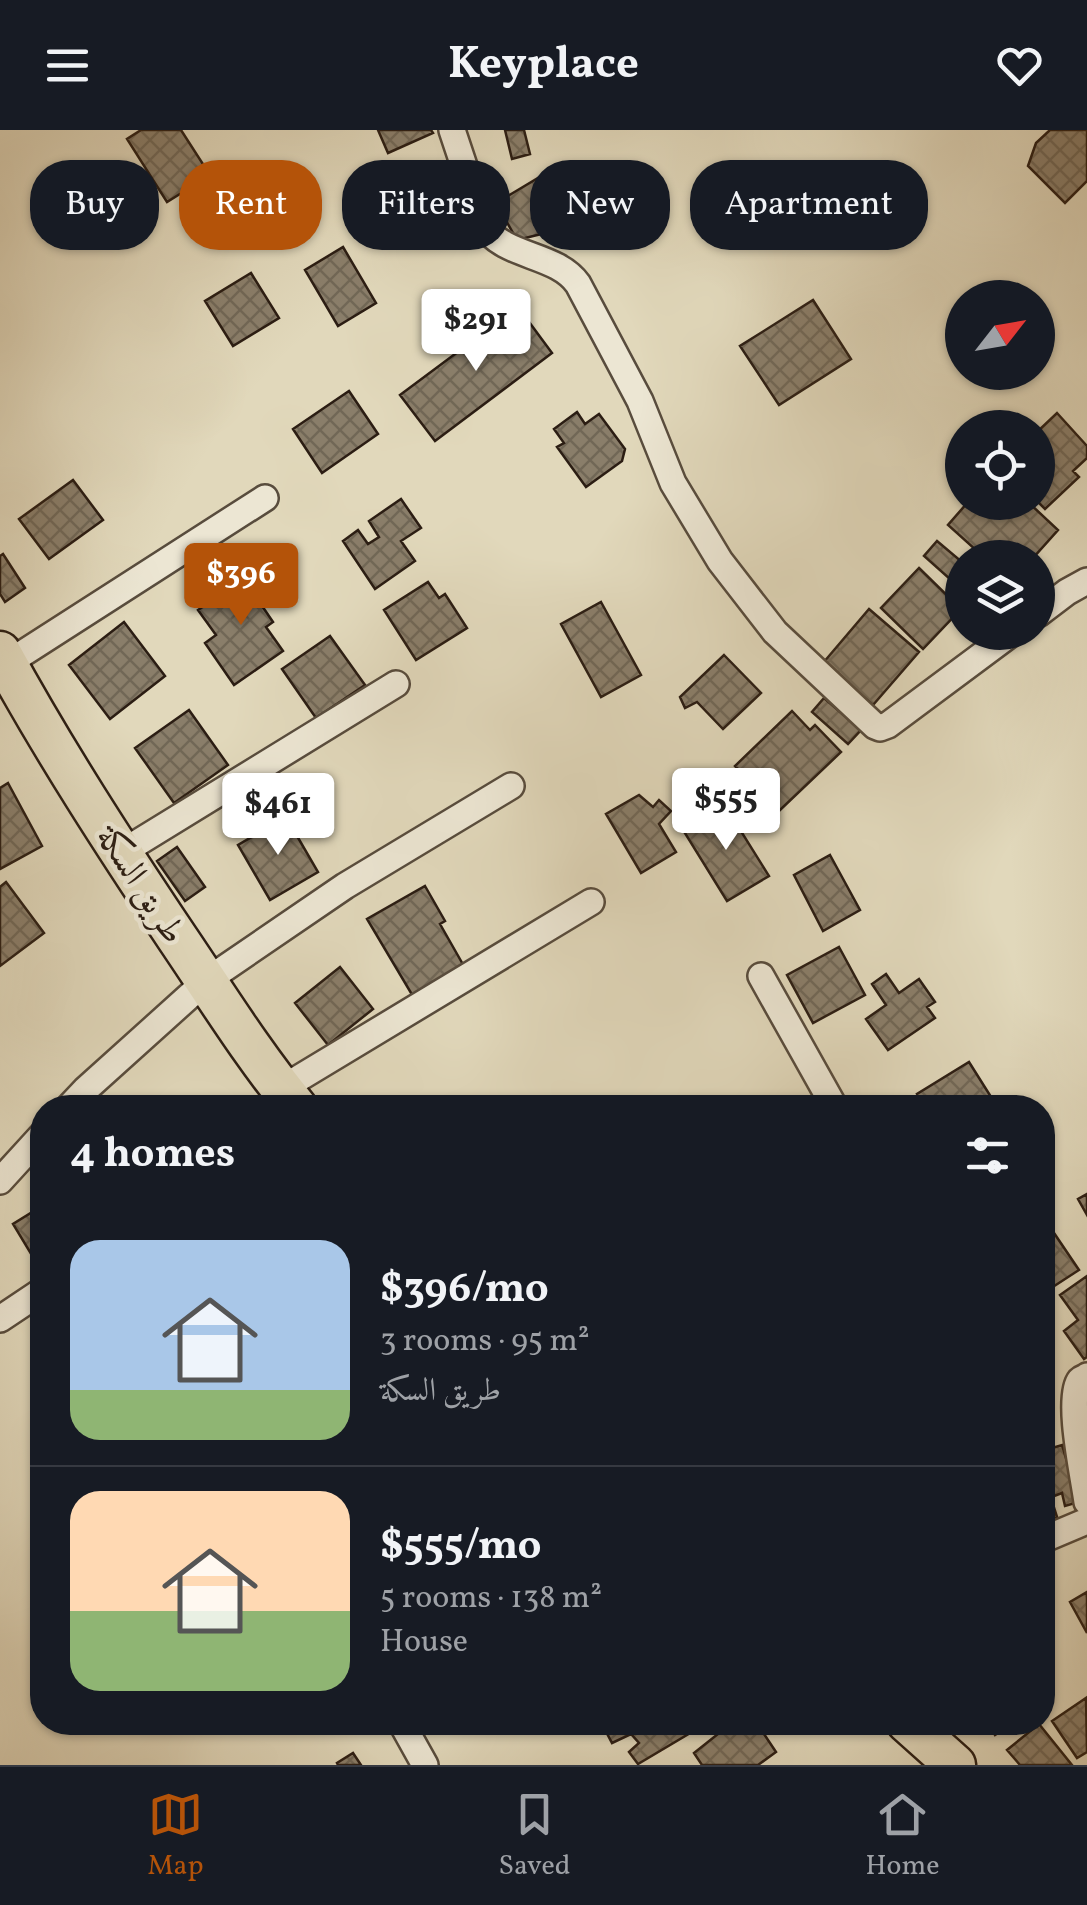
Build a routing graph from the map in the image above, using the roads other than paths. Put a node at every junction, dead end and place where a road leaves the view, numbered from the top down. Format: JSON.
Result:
{"nodes":[{"id":1,"x":452,"y":130,"type":"edge"},
{"id":2,"x":265,"y":498,"type":"dead end"},
{"id":3,"x":1087,"y":581,"type":"edge"},
{"id":4,"x":1055,"y":601,"type":"edge"},
{"id":5,"x":989,"y":650,"type":"edge"},
{"id":6,"x":2,"y":662,"type":"edge"},
{"id":7,"x":396,"y":684,"type":"dead end"},
{"id":8,"x":511,"y":786,"type":"dead end"},
{"id":9,"x":121,"y":853,"type":"junction"},
{"id":10,"x":591,"y":902,"type":"dead end"},
{"id":11,"x":760,"y":976,"type":"dead end"},
{"id":12,"x":206,"y":981,"type":"junction"},
{"id":13,"x":80,"y":1095,"type":"edge"},
{"id":14,"x":287,"y":1095,"type":"edge"},
{"id":15,"x":294,"y":1095,"type":"edge"},
{"id":16,"x":828,"y":1095,"type":"edge"},
{"id":17,"x":30,"y":1148,"type":"edge"},
{"id":18,"x":0,"y":1181,"type":"edge"},
{"id":19,"x":30,"y":1299,"type":"edge"},
{"id":20,"x":0,"y":1319,"type":"edge"},
{"id":21,"x":1087,"y":1376,"type":"edge"},
{"id":22,"x":1087,"y":1502,"type":"edge"},
{"id":23,"x":1087,"y":1521,"type":"edge"},
{"id":24,"x":1055,"y":1535,"type":"edge"},
{"id":25,"x":408,"y":1735,"type":"edge"},
{"id":26,"x":922,"y":1735,"type":"edge"},
{"id":27,"x":425,"y":1765,"type":"edge"},
{"id":28,"x":955,"y":1765,"type":"edge"}],
"edges":[{"from":1,"to":5,"type":"street"},
{"from":2,"to":6,"type":"street"},
{"from":3,"to":4,"type":"street"},
{"from":6,"to":9,"type":"main road","name":"طريق السكة"},
{"from":7,"to":9,"type":"street"},
{"from":8,"to":12,"type":"street"},
{"from":9,"to":12,"type":"main road","name":"طريق السكة"},
{"from":10,"to":15,"type":"street"},
{"from":11,"to":16,"type":"street"},
{"from":12,"to":13,"type":"street"},
{"from":12,"to":14,"type":"main road","name":"طريق السكة"},
{"from":17,"to":18,"type":"street"},
{"from":19,"to":20,"type":"street"},
{"from":21,"to":22,"type":"street"},
{"from":23,"to":24,"type":"street"},
{"from":25,"to":27,"type":"street"},
{"from":26,"to":28,"type":"main road"}]}
